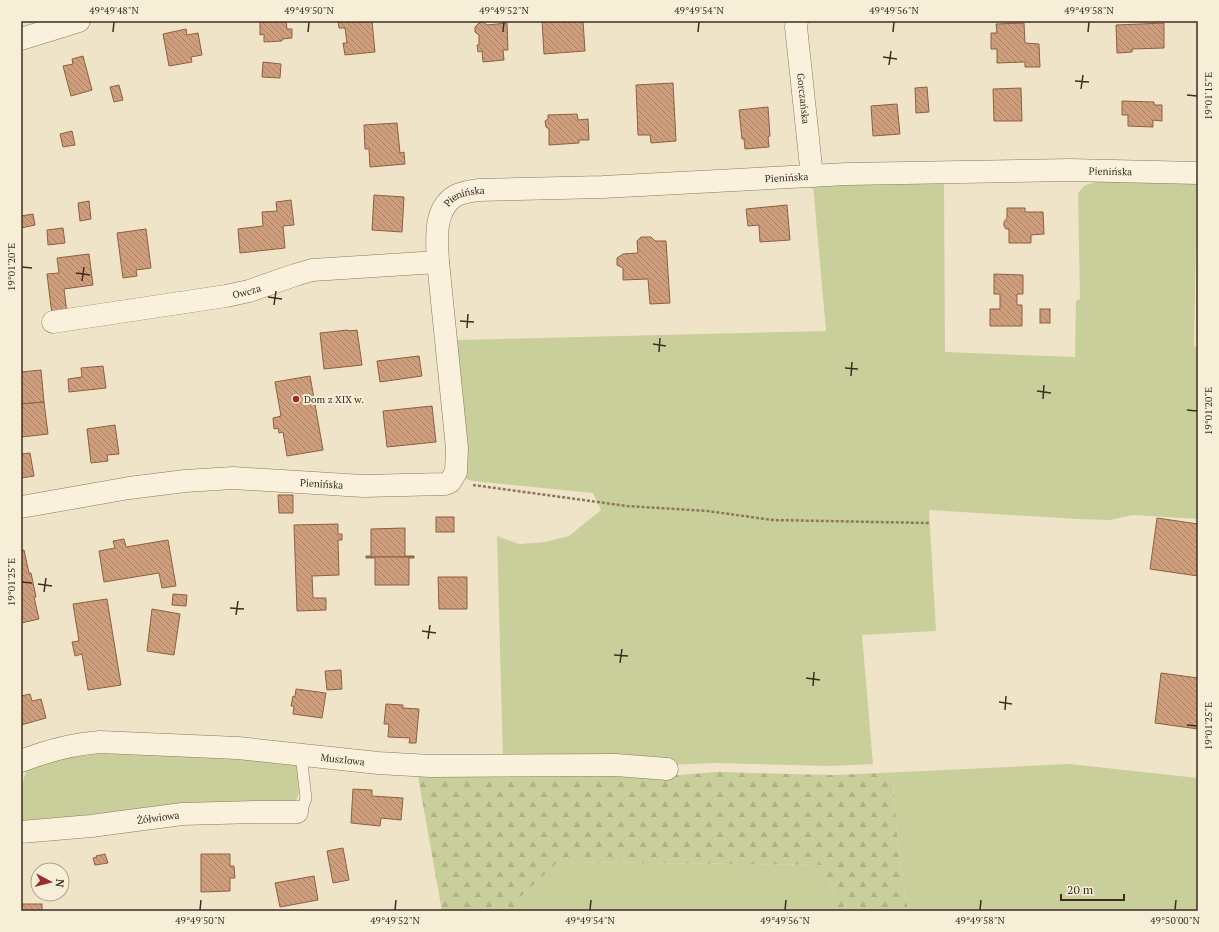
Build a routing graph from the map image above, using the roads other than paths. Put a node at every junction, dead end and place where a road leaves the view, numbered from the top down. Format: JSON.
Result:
{"nodes":[{"id":1,"x":79,"y":21,"type":"edge"},
{"id":2,"x":797,"y":21,"type":"edge"},
{"id":3,"x":21,"y":39,"type":"edge"},
{"id":4,"x":1198,"y":173,"type":"edge"},
{"id":5,"x":812,"y":176,"type":"junction"},
{"id":6,"x":438,"y":262,"type":"junction"},
{"id":7,"x":53,"y":322,"type":"dead end"},
{"id":8,"x":21,"y":508,"type":"edge"},
{"id":9,"x":302,"y":755,"type":"junction"},
{"id":10,"x":21,"y":761,"type":"edge"},
{"id":11,"x":667,"y":769,"type":"dead end"},
{"id":12,"x":297,"y":812,"type":"joint"},
{"id":13,"x":21,"y":832,"type":"edge"}],
"edges":[{"from":1,"to":3,"type":"street"},
{"from":2,"to":5,"type":"street","name":"Gorczańska"},
{"from":4,"to":5,"type":"street","name":"Pienińska"},
{"from":5,"to":6,"type":"street","name":"Pienińska"},
{"from":6,"to":7,"type":"street","name":"Owcza"},
{"from":6,"to":8,"type":"street","name":"Pienińska"},
{"from":9,"to":10,"type":"street","name":"Muszlowa"},
{"from":9,"to":11,"type":"street","name":"Muszlowa"},
{"from":9,"to":12,"type":"lane"},
{"from":12,"to":13,"type":"street","name":"Żółwiowa"}]}
